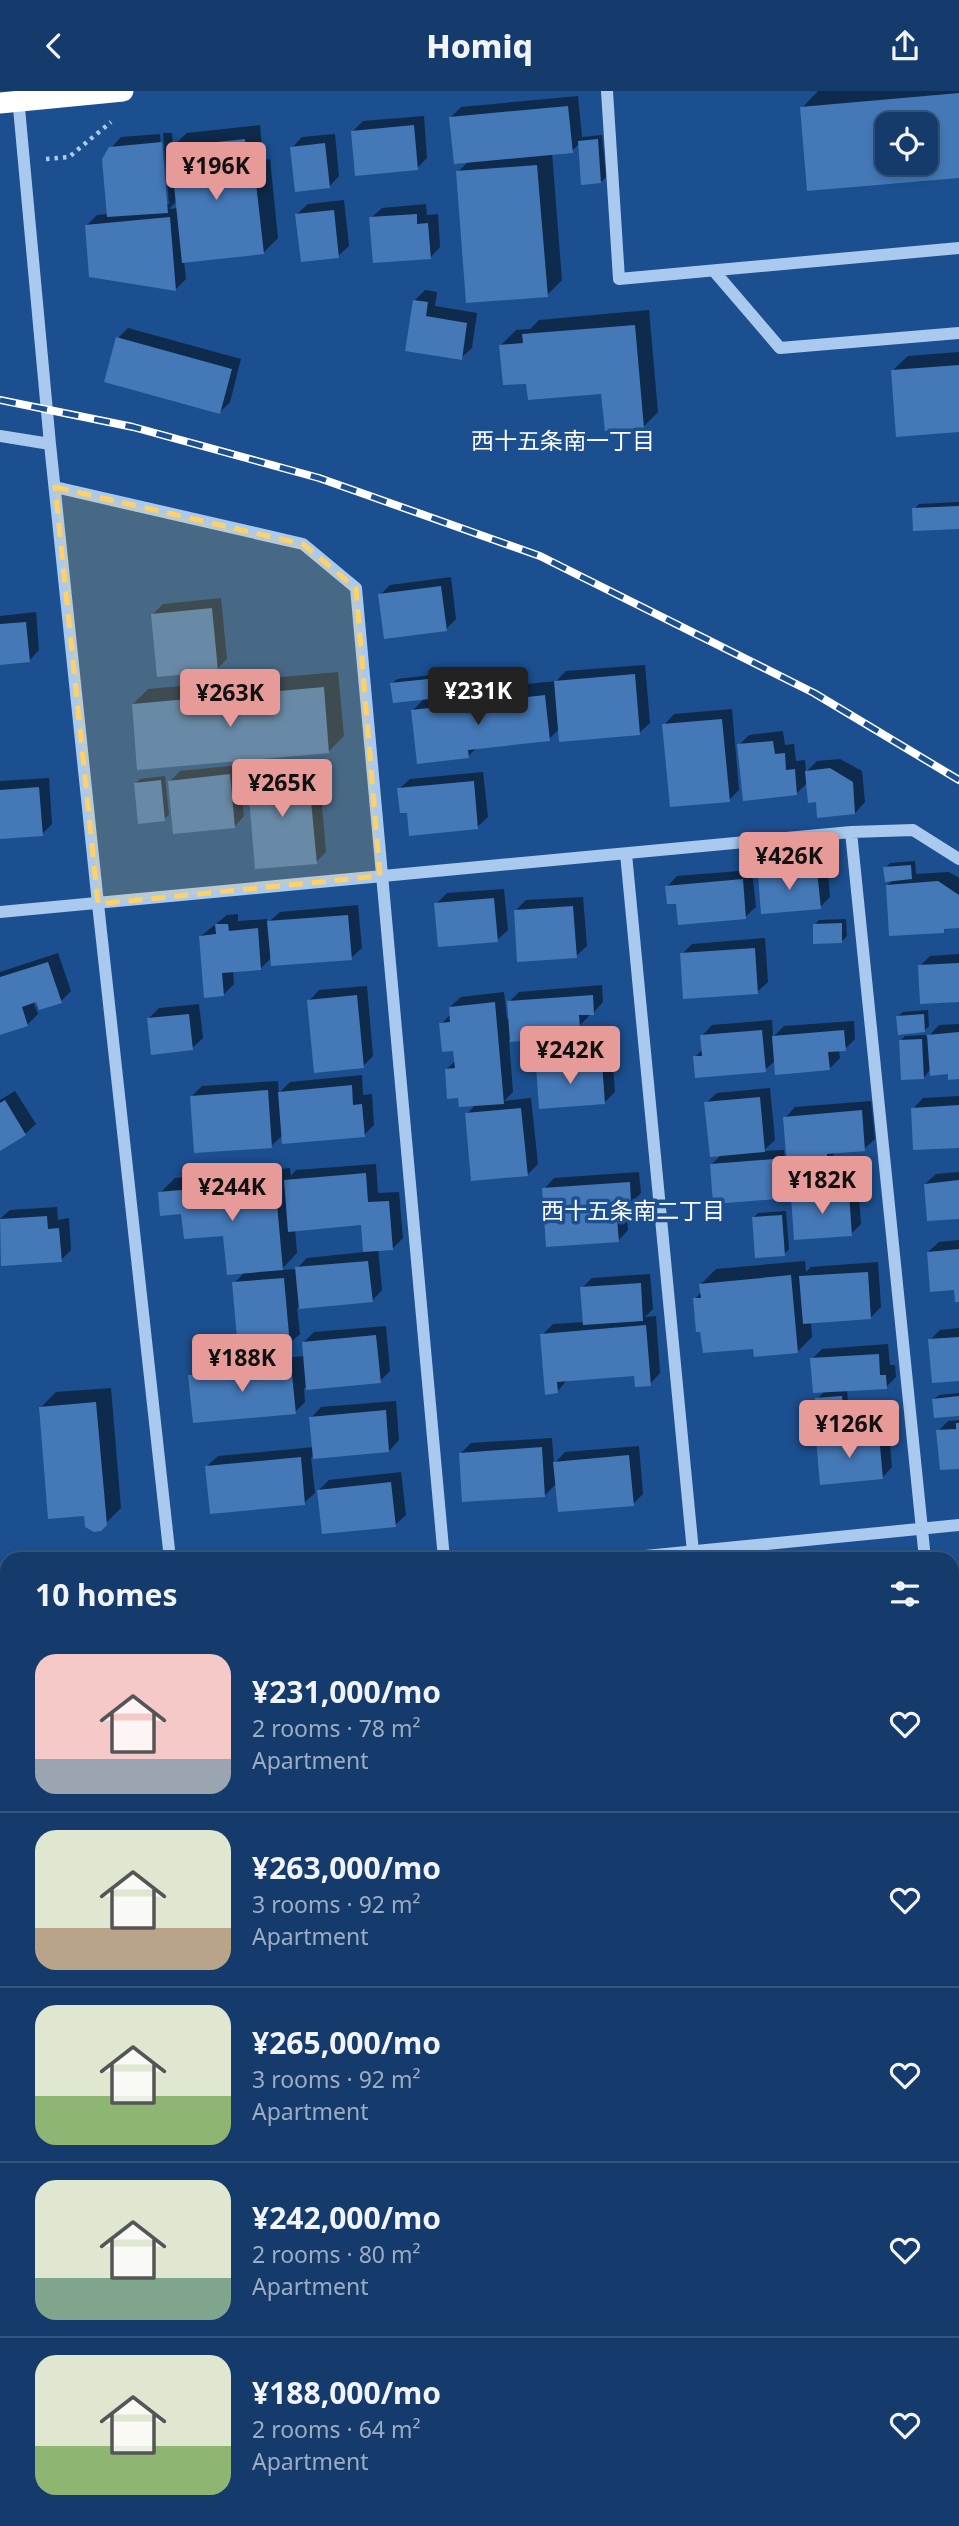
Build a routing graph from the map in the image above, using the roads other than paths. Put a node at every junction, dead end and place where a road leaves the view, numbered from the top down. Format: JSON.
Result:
{"nodes":[{"id":1,"x":607,"y":91,"type":"edge"},
{"id":2,"x":116,"y":92,"type":"edge"},
{"id":3,"x":12,"y":98,"type":"edge"},
{"id":4,"x":959,"y":248,"type":"edge"},
{"id":5,"x":714,"y":271,"type":"junction"},
{"id":6,"x":959,"y":333,"type":"edge"},
{"id":7,"x":0,"y":436,"type":"edge"},
{"id":8,"x":50,"y":443,"type":"junction"},
{"id":9,"x":55,"y":487,"type":"junction"},
{"id":10,"x":851,"y":832,"type":"junction"},
{"id":11,"x":626,"y":854,"type":"junction"},
{"id":12,"x":959,"y":859,"type":"edge"},
{"id":13,"x":380,"y":876,"type":"junction"},
{"id":14,"x":98,"y":904,"type":"junction"},
{"id":15,"x":0,"y":912,"type":"edge"},
{"id":16,"x":959,"y":1525,"type":"edge"},
{"id":17,"x":922,"y":1529,"type":"junction"},
{"id":18,"x":169,"y":1552,"type":"edge"},
{"id":19,"x":443,"y":1552,"type":"edge"},
{"id":20,"x":693,"y":1552,"type":"joint"},
{"id":21,"x":924,"y":1552,"type":"edge"}],
"edges":[{"from":1,"to":5,"type":"street"},
{"from":2,"to":3,"type":"highway"},
{"from":3,"to":8,"type":"street"},
{"from":4,"to":5,"type":"street"},
{"from":5,"to":6,"type":"street"},
{"from":7,"to":8,"type":"street"},
{"from":8,"to":9,"type":"street"},
{"from":9,"to":13,"type":"street"},
{"from":9,"to":14,"type":"street"},
{"from":10,"to":11,"type":"street"},
{"from":10,"to":12,"type":"street"},
{"from":10,"to":17,"type":"street"},
{"from":11,"to":13,"type":"street"},
{"from":11,"to":20,"type":"street"},
{"from":13,"to":14,"type":"street"},
{"from":13,"to":19,"type":"street"},
{"from":14,"to":15,"type":"street"},
{"from":14,"to":18,"type":"street"},
{"from":16,"to":17,"type":"street"},
{"from":17,"to":20,"type":"street"},
{"from":17,"to":21,"type":"street"}]}
